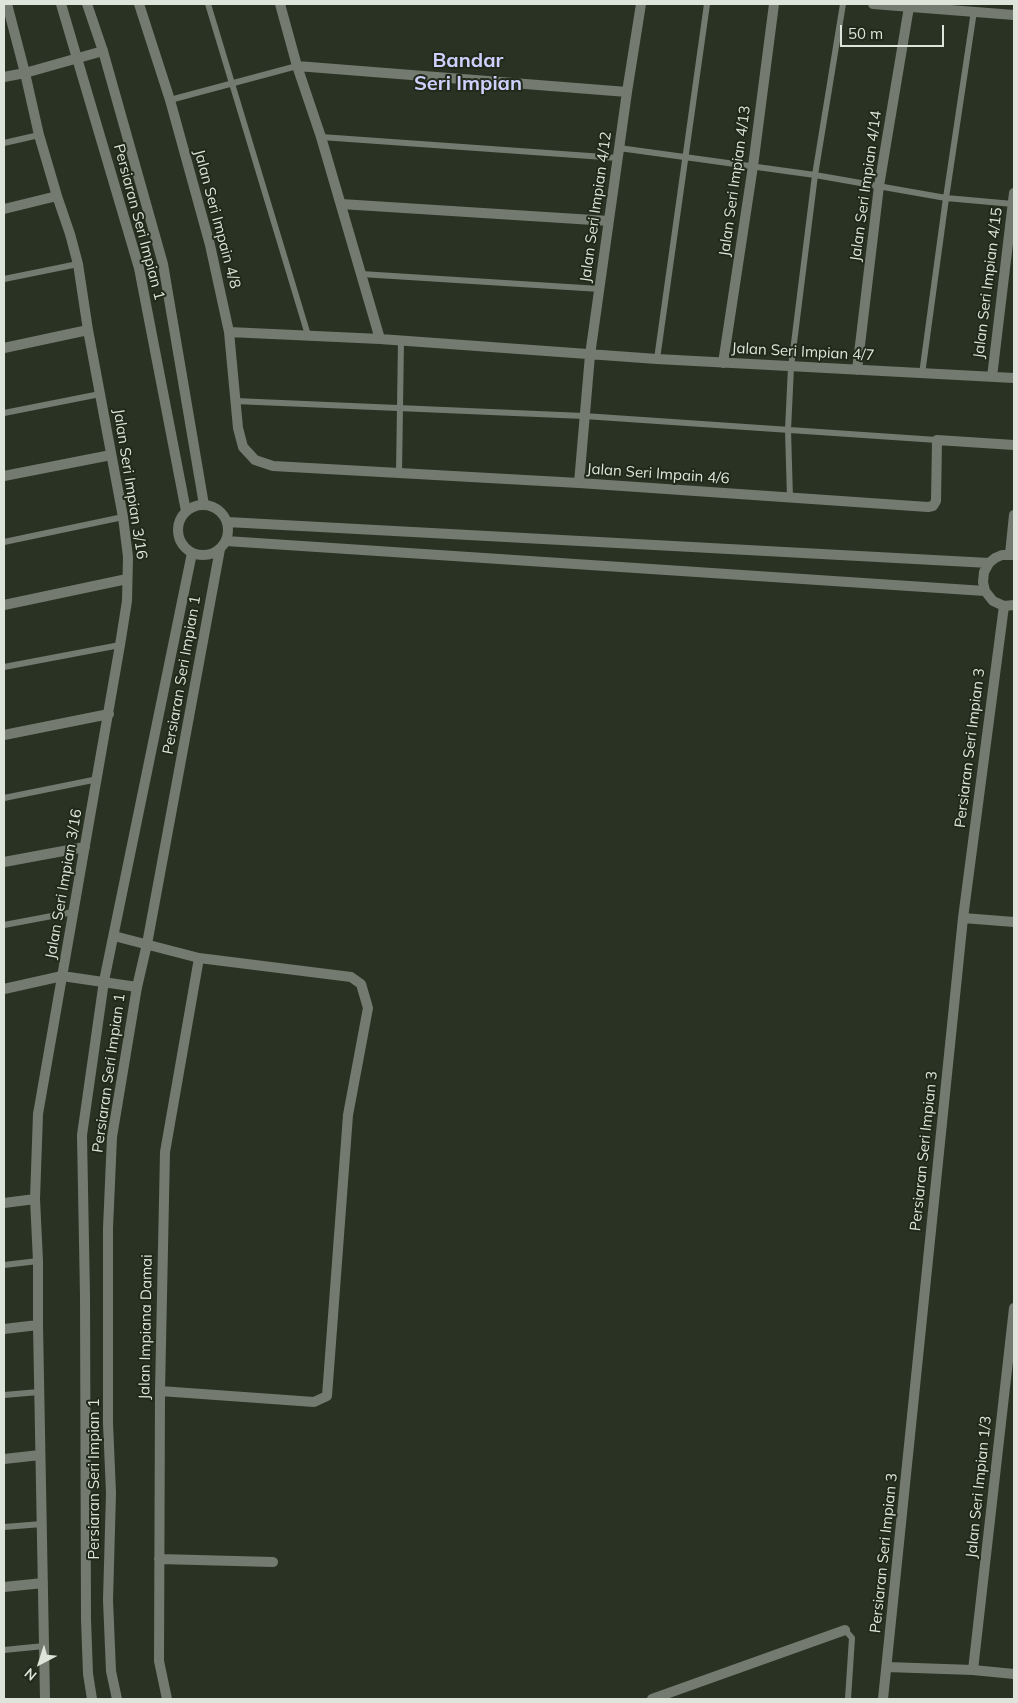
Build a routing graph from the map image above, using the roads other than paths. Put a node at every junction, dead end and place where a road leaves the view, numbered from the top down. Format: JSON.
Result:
{"nodes":[{"id":1,"x":61,"y":4,"type":"edge"},
{"id":2,"x":87,"y":4,"type":"edge"},
{"id":3,"x":140,"y":4,"type":"edge"},
{"id":4,"x":208,"y":4,"type":"edge"},
{"id":5,"x":280,"y":4,"type":"edge"},
{"id":6,"x":642,"y":4,"type":"edge"},
{"id":7,"x":707,"y":4,"type":"edge"},
{"id":8,"x":774,"y":4,"type":"edge"},
{"id":9,"x":843,"y":4,"type":"edge"},
{"id":10,"x":873,"y":4,"type":"edge"},
{"id":11,"x":909,"y":7,"type":"junction"},
{"id":12,"x":6,"y":8,"type":"edge"},
{"id":13,"x":974,"y":11,"type":"junction"},
{"id":14,"x":1014,"y":15,"type":"edge"},
{"id":15,"x":103,"y":51,"type":"junction"},
{"id":16,"x":77,"y":57,"type":"junction"},
{"id":17,"x":297,"y":66,"type":"junction"},
{"id":18,"x":25,"y":73,"type":"junction"},
{"id":19,"x":4,"y":77,"type":"edge"},
{"id":20,"x":232,"y":82,"type":"junction"},
{"id":21,"x":627,"y":92,"type":"junction"},
{"id":22,"x":170,"y":100,"type":"junction"},
{"id":23,"x":39,"y":135,"type":"junction"},
{"id":24,"x":321,"y":137,"type":"junction"},
{"id":25,"x":4,"y":143,"type":"edge"},
{"id":26,"x":618,"y":153,"type":"junction"},
{"id":27,"x":687,"y":157,"type":"junction"},
{"id":28,"x":753,"y":166,"type":"junction"},
{"id":29,"x":815,"y":174,"type":"junction"},
{"id":30,"x":879,"y":186,"type":"junction"},
{"id":31,"x":1014,"y":193,"type":"edge"},
{"id":32,"x":57,"y":196,"type":"junction"},
{"id":33,"x":946,"y":198,"type":"junction"},
{"id":34,"x":341,"y":204,"type":"junction"},
{"id":35,"x":1013,"y":204,"type":"junction"},
{"id":36,"x":4,"y":209,"type":"edge"},
{"id":37,"x":609,"y":222,"type":"junction"},
{"id":38,"x":78,"y":264,"type":"junction"},
{"id":39,"x":361,"y":274,"type":"junction"},
{"id":40,"x":4,"y":279,"type":"edge"},
{"id":41,"x":600,"y":289,"type":"junction"},
{"id":42,"x":88,"y":330,"type":"junction"},
{"id":43,"x":229,"y":332,"type":"junction"},
{"id":44,"x":308,"y":335,"type":"junction"},
{"id":45,"x":380,"y":339,"type":"junction"},
{"id":46,"x":401,"y":341,"type":"junction"},
{"id":47,"x":4,"y":348,"type":"edge"},
{"id":48,"x":590,"y":355,"type":"junction"},
{"id":49,"x":657,"y":360,"type":"junction"},
{"id":50,"x":723,"y":363,"type":"junction"},
{"id":51,"x":791,"y":366,"type":"junction"},
{"id":52,"x":857,"y":370,"type":"junction"},
{"id":53,"x":922,"y":374,"type":"junction"},
{"id":54,"x":992,"y":377,"type":"junction"},
{"id":55,"x":1014,"y":378,"type":"edge"},
{"id":56,"x":100,"y":394,"type":"junction"},
{"id":57,"x":235,"y":401,"type":"junction"},
{"id":58,"x":399,"y":407,"type":"junction"},
{"id":59,"x":4,"y":413,"type":"edge"},
{"id":60,"x":584,"y":416,"type":"junction"},
{"id":61,"x":788,"y":430,"type":"junction"},
{"id":62,"x":937,"y":440,"type":"junction"},
{"id":63,"x":1014,"y":445,"type":"edge"},
{"id":64,"x":243,"y":446,"type":"joint"},
{"id":65,"x":111,"y":455,"type":"junction"},
{"id":66,"x":399,"y":473,"type":"junction"},
{"id":67,"x":4,"y":476,"type":"edge"},
{"id":68,"x":579,"y":483,"type":"junction"},
{"id":69,"x":790,"y":498,"type":"junction"},
{"id":70,"x":204,"y":505,"type":"junction"},
{"id":71,"x":186,"y":511,"type":"junction"},
{"id":72,"x":1014,"y":514,"type":"edge"},
{"id":73,"x":122,"y":516,"type":"junction"},
{"id":74,"x":227,"y":522,"type":"junction"},
{"id":75,"x":4,"y":542,"type":"edge"},
{"id":76,"x":223,"y":545,"type":"junction"},
{"id":77,"x":192,"y":552,"type":"junction"},
{"id":78,"x":1012,"y":555,"type":"edge"},
{"id":79,"x":989,"y":563,"type":"junction"},
{"id":80,"x":128,"y":579,"type":"junction"},
{"id":81,"x":985,"y":591,"type":"junction"},
{"id":82,"x":4,"y":605,"type":"edge"},
{"id":83,"x":1009,"y":606,"type":"edge"},
{"id":84,"x":120,"y":645,"type":"junction"},
{"id":85,"x":4,"y":668,"type":"edge"},
{"id":86,"x":109,"y":714,"type":"junction"},
{"id":87,"x":4,"y":735,"type":"edge"},
{"id":88,"x":98,"y":779,"type":"junction"},
{"id":89,"x":4,"y":798,"type":"edge"},
{"id":90,"x":85,"y":847,"type":"junction"},
{"id":91,"x":4,"y":862,"type":"edge"},
{"id":92,"x":74,"y":912,"type":"junction"},
{"id":93,"x":963,"y":918,"type":"junction"},
{"id":94,"x":1014,"y":922,"type":"edge"},
{"id":95,"x":4,"y":925,"type":"edge"},
{"id":96,"x":114,"y":936,"type":"junction"},
{"id":97,"x":147,"y":944,"type":"junction"},
{"id":98,"x":199,"y":958,"type":"junction"},
{"id":99,"x":62,"y":976,"type":"junction"},
{"id":100,"x":104,"y":981,"type":"junction"},
{"id":101,"x":137,"y":987,"type":"junction"},
{"id":102,"x":4,"y":989,"type":"edge"},
{"id":103,"x":35,"y":1199,"type":"junction"},
{"id":104,"x":4,"y":1203,"type":"edge"},
{"id":105,"x":38,"y":1261,"type":"junction"},
{"id":106,"x":4,"y":1265,"type":"edge"},
{"id":107,"x":1014,"y":1308,"type":"edge"},
{"id":108,"x":1013,"y":1321,"type":"edge"},
{"id":109,"x":38,"y":1325,"type":"junction"},
{"id":110,"x":4,"y":1329,"type":"edge"},
{"id":111,"x":160,"y":1391,"type":"junction"},
{"id":112,"x":39,"y":1392,"type":"junction"},
{"id":113,"x":4,"y":1396,"type":"edge"},
{"id":114,"x":40,"y":1454,"type":"junction"},
{"id":115,"x":4,"y":1458,"type":"edge"},
{"id":116,"x":42,"y":1524,"type":"junction"},
{"id":117,"x":4,"y":1527,"type":"edge"},
{"id":118,"x":159,"y":1559,"type":"junction"},
{"id":119,"x":273,"y":1562,"type":"dead end"},
{"id":120,"x":43,"y":1583,"type":"junction"},
{"id":121,"x":4,"y":1587,"type":"edge"},
{"id":122,"x":845,"y":1630,"type":"joint"},
{"id":123,"x":44,"y":1646,"type":"junction"},
{"id":124,"x":4,"y":1650,"type":"edge"},
{"id":125,"x":887,"y":1667,"type":"junction"},
{"id":126,"x":973,"y":1670,"type":"junction"},
{"id":127,"x":1014,"y":1674,"type":"edge"},
{"id":128,"x":45,"y":1699,"type":"edge"},
{"id":129,"x":92,"y":1699,"type":"edge"},
{"id":130,"x":117,"y":1699,"type":"edge"},
{"id":131,"x":167,"y":1699,"type":"edge"},
{"id":132,"x":652,"y":1699,"type":"edge"},
{"id":133,"x":848,"y":1699,"type":"edge"},
{"id":134,"x":883,"y":1699,"type":"edge"}],
"edges":[{"from":1,"to":16,"type":"street","name":"Persiaran Seri Impian 1"},
{"from":2,"to":15,"type":"street"},
{"from":3,"to":22,"type":"street","name":"Jalan Seri Impain 4/8"},
{"from":4,"to":20,"type":"lane"},
{"from":5,"to":17,"type":"street"},
{"from":6,"to":21,"type":"street","name":"Jalan Seri Impian 4/12"},
{"from":7,"to":27,"type":"lane"},
{"from":8,"to":28,"type":"street","name":"Jalan Seri Impian 4/13"},
{"from":9,"to":29,"type":"lane"},
{"from":10,"to":11,"type":"street"},
{"from":11,"to":13,"type":"street"},
{"from":11,"to":30,"type":"street","name":"Jalan Seri Impian 4/14"},
{"from":12,"to":18,"type":"street","name":"Jalan Seri Impian 3/16"},
{"from":13,"to":14,"type":"street"},
{"from":13,"to":33,"type":"lane"},
{"from":15,"to":16,"type":"street"},
{"from":15,"to":70,"type":"street"},
{"from":16,"to":18,"type":"street"},
{"from":16,"to":71,"type":"street","name":"Persiaran Seri Impian 1"},
{"from":17,"to":20,"type":"lane"},
{"from":17,"to":21,"type":"street"},
{"from":17,"to":24,"type":"street"},
{"from":18,"to":19,"type":"street"},
{"from":18,"to":23,"type":"street","name":"Jalan Seri Impian 3/16"},
{"from":20,"to":22,"type":"lane"},
{"from":20,"to":44,"type":"lane"},
{"from":21,"to":26,"type":"street","name":"Jalan Seri Impian 4/12"},
{"from":22,"to":43,"type":"street","name":"Jalan Seri Impain 4/8"},
{"from":23,"to":25,"type":"lane"},
{"from":23,"to":32,"type":"street","name":"Jalan Seri Impian 3/16"},
{"from":24,"to":26,"type":"lane"},
{"from":24,"to":34,"type":"street"},
{"from":26,"to":27,"type":"lane"},
{"from":26,"to":37,"type":"street","name":"Jalan Seri Impian 4/12"},
{"from":27,"to":28,"type":"lane"},
{"from":27,"to":49,"type":"lane"},
{"from":28,"to":29,"type":"lane"},
{"from":28,"to":50,"type":"street","name":"Jalan Seri Impian 4/13"},
{"from":29,"to":30,"type":"lane"},
{"from":29,"to":51,"type":"lane"},
{"from":30,"to":33,"type":"lane"},
{"from":30,"to":52,"type":"street","name":"Jalan Seri Impian 4/14"},
{"from":31,"to":35,"type":"street","name":"Jalan Seri Impian 4/15"},
{"from":32,"to":36,"type":"street"},
{"from":32,"to":38,"type":"street","name":"Jalan Seri Impian 3/16"},
{"from":33,"to":35,"type":"lane"},
{"from":33,"to":53,"type":"lane"},
{"from":34,"to":37,"type":"street"},
{"from":34,"to":39,"type":"street"},
{"from":35,"to":54,"type":"street","name":"Jalan Seri Impian 4/15"},
{"from":37,"to":41,"type":"street","name":"Jalan Seri Impian 4/12"},
{"from":38,"to":40,"type":"lane"},
{"from":38,"to":42,"type":"street","name":"Jalan Seri Impian 3/16"},
{"from":39,"to":41,"type":"lane"},
{"from":39,"to":45,"type":"street"},
{"from":41,"to":48,"type":"street","name":"Jalan Seri Impian 4/12"},
{"from":42,"to":47,"type":"street"},
{"from":42,"to":56,"type":"street","name":"Jalan Seri Impian 3/16"},
{"from":43,"to":44,"type":"street","name":"Jalan Seri Impian 4/7"},
{"from":43,"to":57,"type":"street","name":"Jalan Seri Impain 4/8"},
{"from":44,"to":45,"type":"street","name":"Jalan Seri Impian 4/7"},
{"from":45,"to":46,"type":"street","name":"Jalan Seri Impian 4/7"},
{"from":46,"to":48,"type":"street","name":"Jalan Seri Impian 4/7"},
{"from":46,"to":58,"type":"lane"},
{"from":48,"to":49,"type":"street","name":"Jalan Seri Impian 4/7"},
{"from":48,"to":60,"type":"street","name":"Jalan Seri Impian 4/12"},
{"from":49,"to":50,"type":"street","name":"Jalan Seri Impian 4/7"},
{"from":50,"to":51,"type":"street","name":"Jalan Seri Impian 4/7"},
{"from":51,"to":52,"type":"street","name":"Jalan Seri Impian 4/7"},
{"from":51,"to":61,"type":"lane"},
{"from":52,"to":53,"type":"street","name":"Jalan Seri Impian 4/7"},
{"from":53,"to":54,"type":"street","name":"Jalan Seri Impian 4/7"},
{"from":54,"to":55,"type":"street","name":"Jalan Seri Impian 4/7"},
{"from":56,"to":59,"type":"lane"},
{"from":56,"to":65,"type":"street","name":"Jalan Seri Impian 3/16"},
{"from":57,"to":58,"type":"lane"},
{"from":57,"to":64,"type":"street","name":"Jalan Seri Impain 4/8"},
{"from":58,"to":60,"type":"lane"},
{"from":58,"to":66,"type":"lane"},
{"from":60,"to":61,"type":"lane"},
{"from":60,"to":68,"type":"street","name":"Jalan Seri Impian 4/12"},
{"from":61,"to":62,"type":"lane"},
{"from":61,"to":69,"type":"lane"},
{"from":62,"to":63,"type":"street"},
{"from":62,"to":69,"type":"street","name":"Jalan Seri Impain 4/6"},
{"from":64,"to":66,"type":"street","name":"Jalan Seri Impain 4/6"},
{"from":65,"to":67,"type":"street"},
{"from":65,"to":73,"type":"street","name":"Jalan Seri Impian 3/16"},
{"from":66,"to":68,"type":"street","name":"Jalan Seri Impain 4/6"},
{"from":68,"to":69,"type":"street","name":"Jalan Seri Impain 4/6"},
{"from":70,"to":71,"type":"street"},
{"from":70,"to":74,"type":"street"},
{"from":71,"to":77,"type":"street"},
{"from":72,"to":78,"type":"street"},
{"from":73,"to":75,"type":"lane"},
{"from":73,"to":80,"type":"street","name":"Jalan Seri Impian 3/16"},
{"from":74,"to":76,"type":"street"},
{"from":74,"to":79,"type":"street"},
{"from":76,"to":77,"type":"street"},
{"from":76,"to":81,"type":"street"},
{"from":76,"to":97,"type":"street","name":"Persiaran Seri Impian 1"},
{"from":77,"to":96,"type":"street","name":"Persiaran Seri Impian 1"},
{"from":78,"to":79,"type":"street"},
{"from":79,"to":81,"type":"street"},
{"from":80,"to":82,"type":"street"},
{"from":80,"to":84,"type":"street","name":"Jalan Seri Impian 3/16"},
{"from":81,"to":83,"type":"street"},
{"from":83,"to":93,"type":"street","name":"Persiaran Seri Impian 3"},
{"from":84,"to":85,"type":"lane"},
{"from":84,"to":86,"type":"street","name":"Jalan Seri Impian 3/16"},
{"from":86,"to":87,"type":"street"},
{"from":86,"to":88,"type":"street","name":"Jalan Seri Impian 3/16"},
{"from":88,"to":89,"type":"lane"},
{"from":88,"to":90,"type":"street","name":"Jalan Seri Impian 3/16"},
{"from":90,"to":91,"type":"street"},
{"from":90,"to":92,"type":"street","name":"Jalan Seri Impian 3/16"},
{"from":92,"to":95,"type":"lane"},
{"from":92,"to":99,"type":"street","name":"Jalan Seri Impian 3/16"},
{"from":93,"to":94,"type":"street"},
{"from":93,"to":125,"type":"street","name":"Persiaran Seri Impian 3"},
{"from":96,"to":97,"type":"street"},
{"from":96,"to":100,"type":"street","name":"Persiaran Seri Impian 1"},
{"from":97,"to":98,"type":"street"},
{"from":97,"to":101,"type":"street","name":"Persiaran Seri Impian 1"},
{"from":98,"to":111,"type":"street","name":"Jalan Impiana Damai"},
{"from":98,"to":111,"type":"street"},
{"from":99,"to":100,"type":"street"},
{"from":99,"to":102,"type":"street"},
{"from":99,"to":103,"type":"street","name":"Jalan Seri Impian 3/16"},
{"from":100,"to":101,"type":"street"},
{"from":100,"to":129,"type":"street","name":"Persiaran Seri Impian 1"},
{"from":101,"to":130,"type":"street","name":"Persiaran Seri Impian 1"},
{"from":103,"to":104,"type":"street"},
{"from":103,"to":105,"type":"street","name":"Jalan Seri Impian 3/16"},
{"from":105,"to":106,"type":"lane"},
{"from":105,"to":109,"type":"street","name":"Jalan Seri Impian 3/16"},
{"from":107,"to":108,"type":"street","name":"Jalan Seri Impian 1/3"},
{"from":108,"to":126,"type":"street","name":"Jalan Seri Impian 1/3"},
{"from":109,"to":110,"type":"street"},
{"from":109,"to":112,"type":"street","name":"Jalan Seri Impian 3/16"},
{"from":111,"to":118,"type":"street","name":"Jalan Impiana Damai"},
{"from":112,"to":113,"type":"lane"},
{"from":112,"to":114,"type":"street","name":"Jalan Seri Impian 3/16"},
{"from":114,"to":115,"type":"street"},
{"from":114,"to":116,"type":"street","name":"Jalan Seri Impian 3/16"},
{"from":116,"to":117,"type":"lane"},
{"from":116,"to":120,"type":"street","name":"Jalan Seri Impian 3/16"},
{"from":118,"to":119,"type":"street"},
{"from":118,"to":131,"type":"street","name":"Jalan Impiana Damai"},
{"from":120,"to":121,"type":"street"},
{"from":120,"to":123,"type":"street","name":"Jalan Seri Impian 3/16"},
{"from":122,"to":132,"type":"street"},
{"from":122,"to":133,"type":"lane"},
{"from":123,"to":124,"type":"lane"},
{"from":123,"to":128,"type":"street","name":"Jalan Seri Impian 3/16"},
{"from":125,"to":126,"type":"street"},
{"from":125,"to":134,"type":"street","name":"Persiaran Seri Impian 3"},
{"from":126,"to":127,"type":"street"}]}
